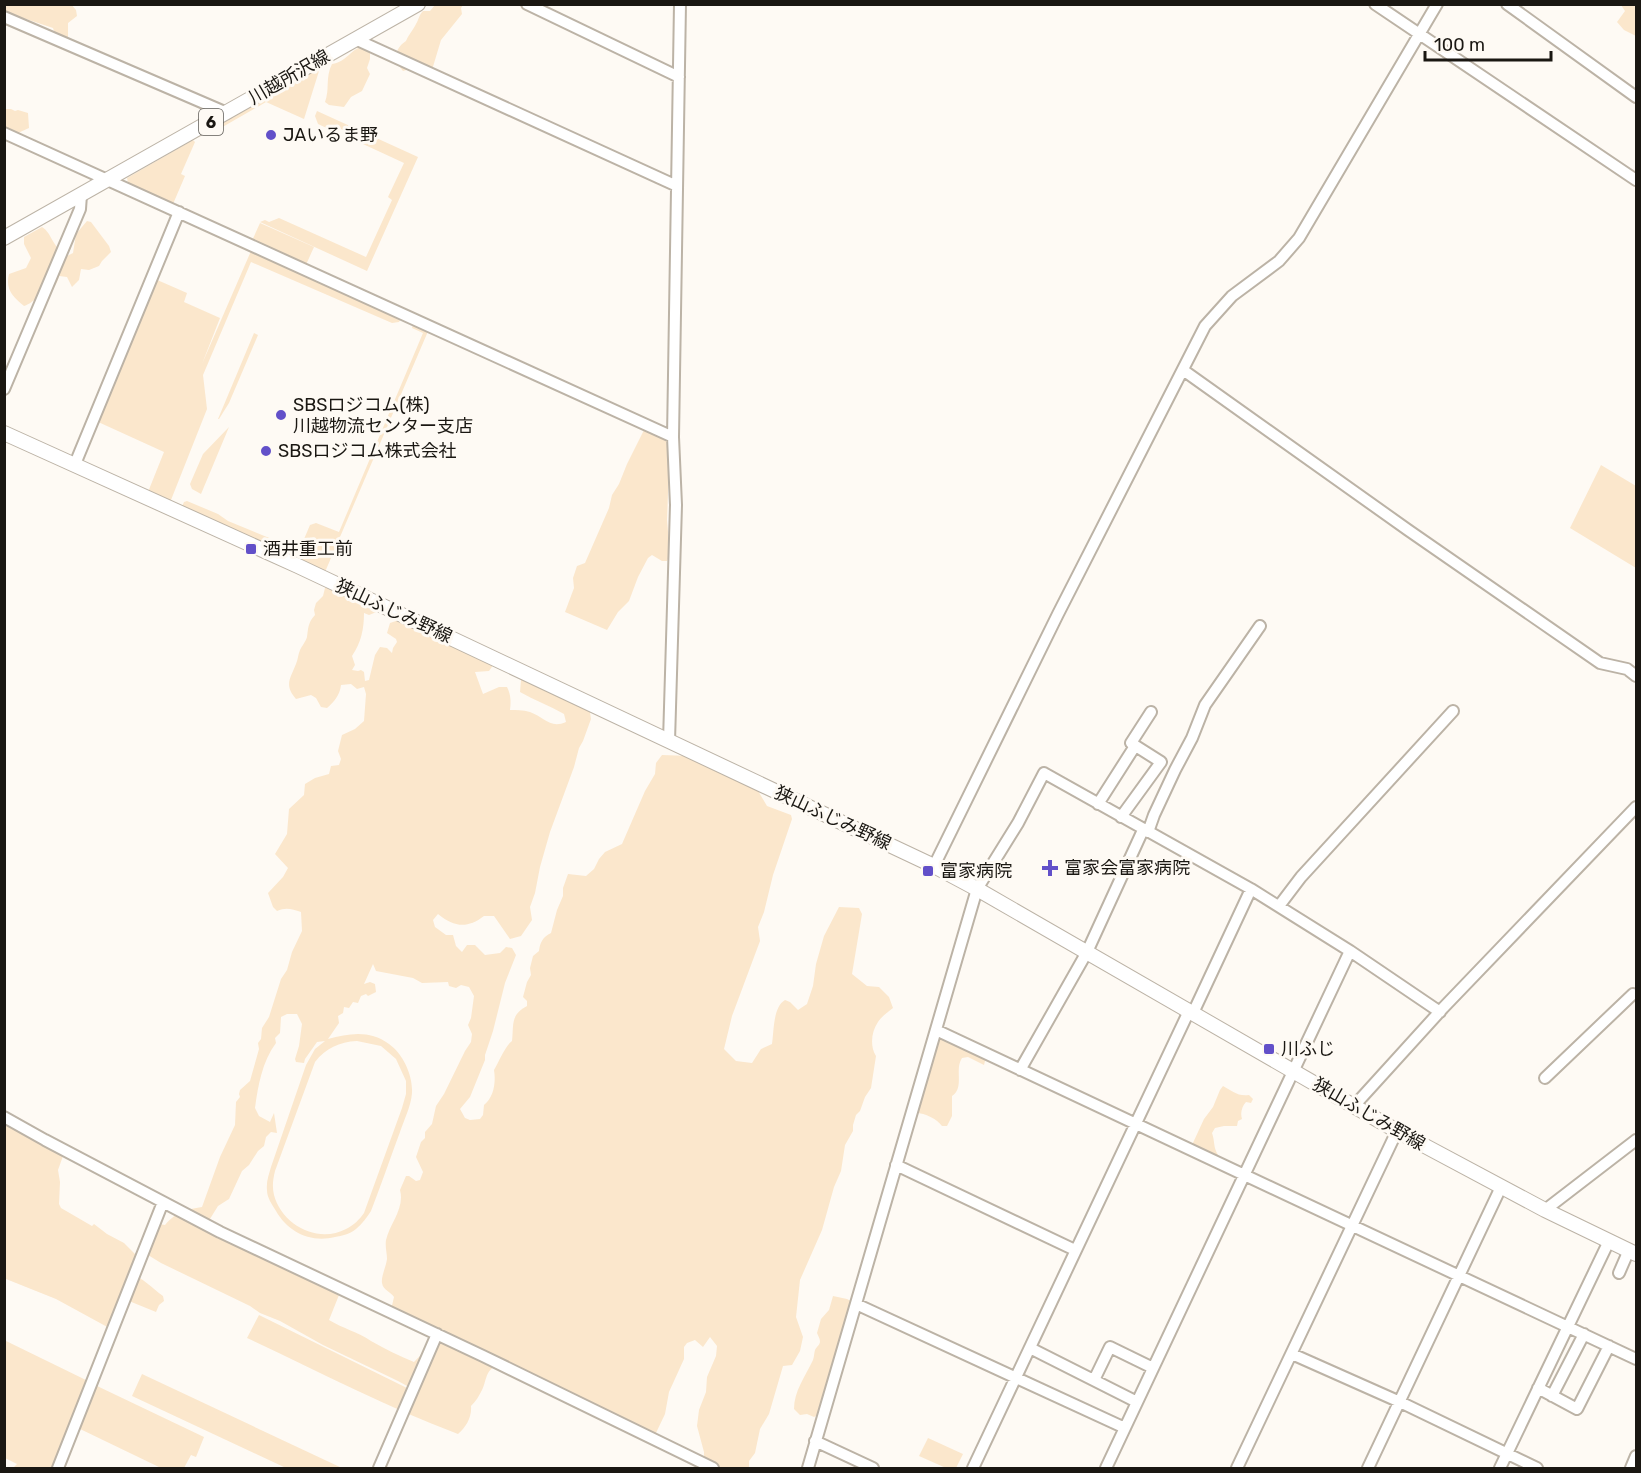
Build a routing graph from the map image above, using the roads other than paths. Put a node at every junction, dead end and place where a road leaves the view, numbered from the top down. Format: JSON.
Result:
{"nodes":[{"id":1,"x":417,"y":4,"type":"edge"},
{"id":2,"x":527,"y":4,"type":"edge"},
{"id":3,"x":680,"y":4,"type":"edge"},
{"id":4,"x":1375,"y":4,"type":"edge"},
{"id":5,"x":1437,"y":4,"type":"edge"},
{"id":6,"x":1507,"y":4,"type":"edge"},
{"id":7,"x":4,"y":17,"type":"edge"},
{"id":8,"x":1419,"y":35,"type":"junction"},
{"id":9,"x":355,"y":39,"type":"junction"},
{"id":10,"x":679,"y":77,"type":"junction"},
{"id":11,"x":1636,"y":96,"type":"edge"},
{"id":12,"x":227,"y":113,"type":"junction"},
{"id":13,"x":4,"y":133,"type":"edge"},
{"id":14,"x":108,"y":180,"type":"junction"},
{"id":15,"x":1636,"y":180,"type":"edge"},
{"id":16,"x":677,"y":186,"type":"junction"},
{"id":17,"x":81,"y":195,"type":"junction"},
{"id":18,"x":179,"y":212,"type":"junction"},
{"id":19,"x":4,"y":238,"type":"edge"},
{"id":20,"x":1182,"y":370,"type":"junction"},
{"id":21,"x":4,"y":389,"type":"edge"},
{"id":22,"x":4,"y":432,"type":"edge"},
{"id":23,"x":673,"y":437,"type":"junction"},
{"id":24,"x":75,"y":464,"type":"junction"},
{"id":25,"x":1260,"y":626,"type":"dead end"},
{"id":26,"x":1636,"y":676,"type":"edge"},
{"id":27,"x":1453,"y":711,"type":"dead end"},
{"id":28,"x":1151,"y":712,"type":"dead end"},
{"id":29,"x":669,"y":741,"type":"junction"},
{"id":30,"x":1136,"y":746,"type":"junction"},
{"id":31,"x":1161,"y":762,"type":"junction"},
{"id":32,"x":1175,"y":770,"type":"junction"},
{"id":33,"x":1098,"y":804,"type":"junction"},
{"id":34,"x":1636,"y":807,"type":"edge"},
{"id":35,"x":1121,"y":817,"type":"junction"},
{"id":36,"x":1146,"y":831,"type":"junction"},
{"id":37,"x":934,"y":866,"type":"junction"},
{"id":38,"x":977,"y":889,"type":"junction"},
{"id":39,"x":1251,"y":889,"type":"junction"},
{"id":40,"x":1279,"y":906,"type":"junction"},
{"id":41,"x":1350,"y":951,"type":"junction"},
{"id":42,"x":1088,"y":952,"type":"junction"},
{"id":43,"x":1633,"y":994,"type":"dead end"},
{"id":44,"x":1191,"y":1012,"type":"junction"},
{"id":45,"x":1440,"y":1012,"type":"junction"},
{"id":46,"x":936,"y":1030,"type":"junction"},
{"id":47,"x":1020,"y":1070,"type":"junction"},
{"id":48,"x":1294,"y":1071,"type":"junction"},
{"id":49,"x":1545,"y":1078,"type":"dead end"},
{"id":50,"x":1354,"y":1106,"type":"junction"},
{"id":51,"x":4,"y":1117,"type":"edge"},
{"id":52,"x":1135,"y":1124,"type":"junction"},
{"id":53,"x":1397,"y":1131,"type":"junction"},
{"id":54,"x":1636,"y":1140,"type":"edge"},
{"id":55,"x":896,"y":1165,"type":"junction"},
{"id":56,"x":1244,"y":1175,"type":"junction"},
{"id":57,"x":1501,"y":1187,"type":"junction"},
{"id":58,"x":163,"y":1202,"type":"junction"},
{"id":59,"x":1545,"y":1210,"type":"junction"},
{"id":60,"x":1352,"y":1225,"type":"junction"},
{"id":61,"x":1609,"y":1241,"type":"junction"},
{"id":62,"x":1075,"y":1251,"type":"junction"},
{"id":63,"x":1633,"y":1252,"type":"edge"},
{"id":64,"x":1618,"y":1273,"type":"dead end"},
{"id":65,"x":1460,"y":1275,"type":"junction"},
{"id":66,"x":856,"y":1304,"type":"junction"},
{"id":67,"x":1568,"y":1326,"type":"junction"},
{"id":68,"x":437,"y":1334,"type":"junction"},
{"id":69,"x":1584,"y":1334,"type":"junction"},
{"id":70,"x":1609,"y":1346,"type":"junction"},
{"id":71,"x":1030,"y":1348,"type":"junction"},
{"id":72,"x":1292,"y":1354,"type":"junction"},
{"id":73,"x":1636,"y":1359,"type":"edge"},
{"id":74,"x":1153,"y":1368,"type":"junction"},
{"id":75,"x":1017,"y":1379,"type":"junction"},
{"id":76,"x":1094,"y":1380,"type":"junction"},
{"id":77,"x":1538,"y":1388,"type":"junction"},
{"id":78,"x":1552,"y":1396,"type":"junction"},
{"id":79,"x":1137,"y":1402,"type":"junction"},
{"id":80,"x":1400,"y":1402,"type":"junction"},
{"id":81,"x":1125,"y":1428,"type":"junction"},
{"id":82,"x":815,"y":1442,"type":"junction"},
{"id":83,"x":1507,"y":1454,"type":"junction"},
{"id":84,"x":1636,"y":1456,"type":"edge"},
{"id":85,"x":58,"y":1468,"type":"edge"},
{"id":86,"x":379,"y":1468,"type":"edge"},
{"id":87,"x":713,"y":1468,"type":"edge"},
{"id":88,"x":808,"y":1468,"type":"edge"},
{"id":89,"x":873,"y":1468,"type":"edge"},
{"id":90,"x":973,"y":1468,"type":"edge"},
{"id":91,"x":1106,"y":1468,"type":"edge"},
{"id":92,"x":1237,"y":1468,"type":"edge"},
{"id":93,"x":1368,"y":1468,"type":"edge"},
{"id":94,"x":1500,"y":1468,"type":"edge"},
{"id":95,"x":1537,"y":1468,"type":"edge"},
{"id":96,"x":1631,"y":1468,"type":"edge"}],
"edges":[{"from":1,"to":9,"type":"main road","name":"川越所沢線","number":"6"},
{"from":2,"to":10,"type":"street"},
{"from":3,"to":10,"type":"street"},
{"from":4,"to":8,"type":"street"},
{"from":5,"to":8,"type":"street"},
{"from":6,"to":11,"type":"street"},
{"from":7,"to":12,"type":"street"},
{"from":8,"to":15,"type":"street"},
{"from":8,"to":20,"type":"street"},
{"from":9,"to":12,"type":"main road","name":"川越所沢線","number":"6"},
{"from":9,"to":16,"type":"street"},
{"from":10,"to":16,"type":"street"},
{"from":12,"to":14,"type":"main road","name":"川越所沢線","number":"6"},
{"from":13,"to":14,"type":"street"},
{"from":14,"to":17,"type":"main road","name":"川越所沢線","number":"6"},
{"from":14,"to":18,"type":"street"},
{"from":16,"to":23,"type":"street"},
{"from":17,"to":19,"type":"main road","name":"川越所沢線","number":"6"},
{"from":17,"to":21,"type":"street"},
{"from":18,"to":23,"type":"street"},
{"from":18,"to":24,"type":"street"},
{"from":20,"to":26,"type":"street"},
{"from":20,"to":37,"type":"street"},
{"from":22,"to":24,"type":"main road","name":"狭山ふじみ野線"},
{"from":23,"to":29,"type":"street"},
{"from":24,"to":29,"type":"main road","name":"狭山ふじみ野線"},
{"from":25,"to":32,"type":"street"},
{"from":27,"to":40,"type":"street"},
{"from":28,"to":30,"type":"street"},
{"from":29,"to":37,"type":"main road","name":"狭山ふじみ野線"},
{"from":30,"to":31,"type":"street"},
{"from":30,"to":33,"type":"street"},
{"from":31,"to":32,"type":"street"},
{"from":31,"to":35,"type":"street"},
{"from":32,"to":36,"type":"street"},
{"from":33,"to":35,"type":"street"},
{"from":33,"to":38,"type":"street"},
{"from":34,"to":45,"type":"street"},
{"from":35,"to":36,"type":"street"},
{"from":36,"to":39,"type":"street"},
{"from":36,"to":42,"type":"street"},
{"from":37,"to":38,"type":"main road","name":"狭山ふじみ野線"},
{"from":38,"to":42,"type":"main road","name":"狭山ふじみ野線"},
{"from":38,"to":46,"type":"street"},
{"from":39,"to":40,"type":"street"},
{"from":39,"to":44,"type":"street"},
{"from":40,"to":41,"type":"street"},
{"from":41,"to":45,"type":"street"},
{"from":41,"to":48,"type":"street"},
{"from":42,"to":44,"type":"main road","name":"狭山ふじみ野線"},
{"from":42,"to":47,"type":"street"},
{"from":43,"to":49,"type":"street"},
{"from":44,"to":48,"type":"main road","name":"狭山ふじみ野線"},
{"from":44,"to":52,"type":"street"},
{"from":45,"to":50,"type":"street"},
{"from":46,"to":47,"type":"street"},
{"from":46,"to":55,"type":"street"},
{"from":47,"to":52,"type":"street"},
{"from":48,"to":50,"type":"main road","name":"狭山ふじみ野線"},
{"from":48,"to":56,"type":"street"},
{"from":50,"to":53,"type":"main road","name":"狭山ふじみ野線"},
{"from":51,"to":58,"type":"street"},
{"from":52,"to":56,"type":"street"},
{"from":52,"to":62,"type":"street"},
{"from":53,"to":57,"type":"main road","name":"狭山ふじみ野線"},
{"from":53,"to":60,"type":"street"},
{"from":54,"to":59,"type":"street"},
{"from":55,"to":62,"type":"street"},
{"from":55,"to":66,"type":"street"},
{"from":56,"to":60,"type":"street"},
{"from":56,"to":74,"type":"street"},
{"from":57,"to":59,"type":"main road","name":"狭山ふじみ野線"},
{"from":57,"to":65,"type":"street"},
{"from":58,"to":68,"type":"street"},
{"from":58,"to":85,"type":"street"},
{"from":59,"to":61,"type":"main road","name":"狭山ふじみ野線"},
{"from":60,"to":65,"type":"street"},
{"from":60,"to":72,"type":"street"},
{"from":61,"to":63,"type":"main road","name":"狭山ふじみ野線"},
{"from":61,"to":67,"type":"street"},
{"from":62,"to":71,"type":"street"},
{"from":63,"to":64,"type":"street"},
{"from":65,"to":67,"type":"street"},
{"from":65,"to":80,"type":"street"},
{"from":66,"to":75,"type":"street"},
{"from":66,"to":82,"type":"street"},
{"from":67,"to":69,"type":"street"},
{"from":67,"to":77,"type":"street"},
{"from":68,"to":86,"type":"street"},
{"from":68,"to":87,"type":"street"},
{"from":69,"to":70,"type":"street"},
{"from":69,"to":78,"type":"street"},
{"from":70,"to":73,"type":"street"},
{"from":70,"to":78,"type":"street"},
{"from":71,"to":75,"type":"street"},
{"from":71,"to":76,"type":"street"},
{"from":72,"to":80,"type":"street"},
{"from":72,"to":92,"type":"street"},
{"from":74,"to":76,"type":"street"},
{"from":74,"to":79,"type":"street"},
{"from":75,"to":81,"type":"street"},
{"from":75,"to":90,"type":"street"},
{"from":76,"to":79,"type":"street"},
{"from":77,"to":78,"type":"street"},
{"from":77,"to":83,"type":"street"},
{"from":79,"to":81,"type":"street"},
{"from":80,"to":83,"type":"street"},
{"from":80,"to":93,"type":"street"},
{"from":81,"to":91,"type":"street"},
{"from":82,"to":88,"type":"street"},
{"from":82,"to":89,"type":"street"},
{"from":83,"to":94,"type":"street"},
{"from":83,"to":95,"type":"street"},
{"from":84,"to":96,"type":"street"}]}
